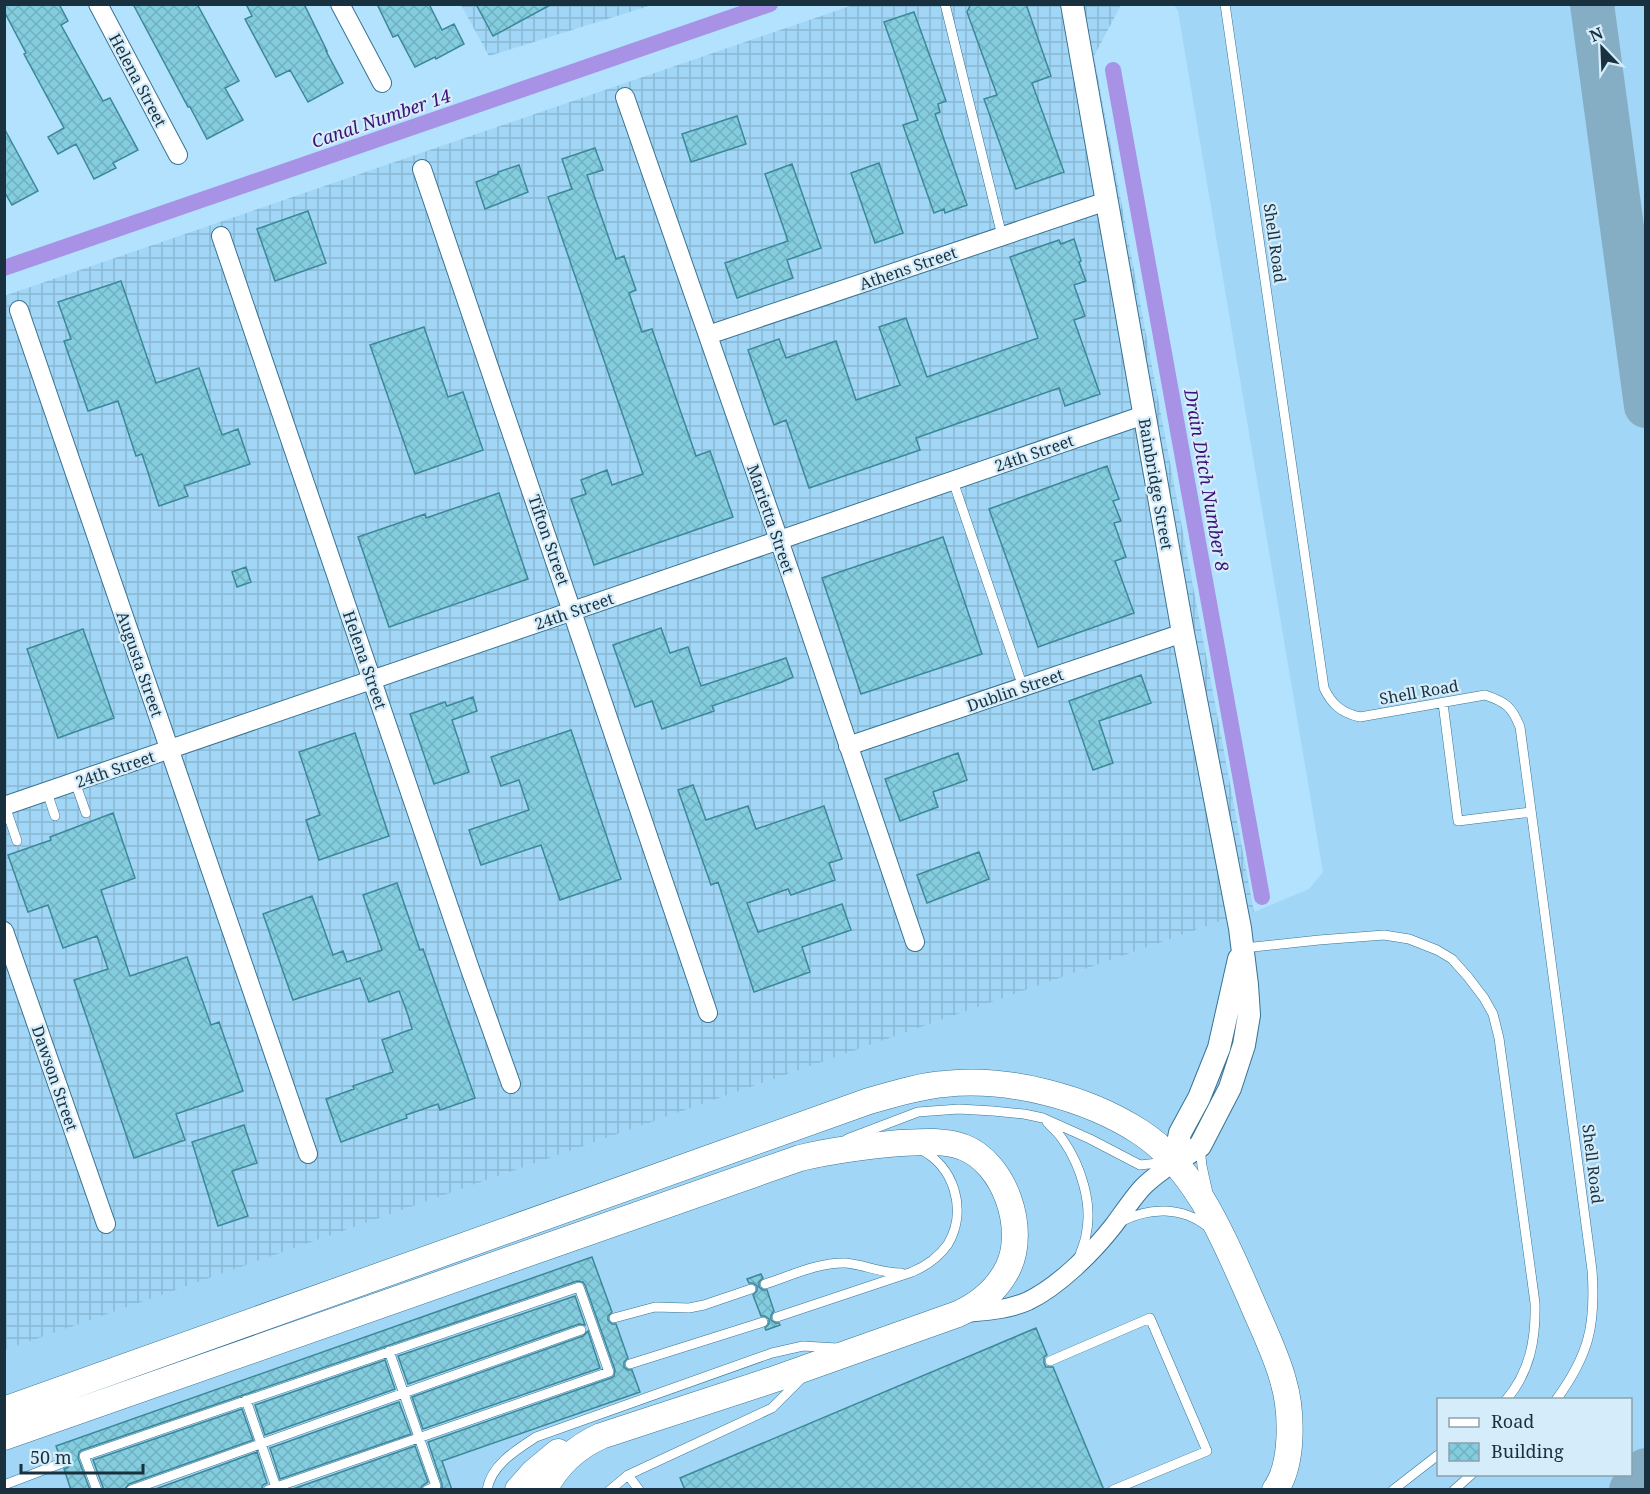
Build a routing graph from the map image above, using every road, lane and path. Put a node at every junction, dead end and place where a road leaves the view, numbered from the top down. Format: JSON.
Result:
{"nodes":[{"id":1,"x":98,"y":4,"type":"edge"},
{"id":2,"x":340,"y":4,"type":"edge"},
{"id":3,"x":945,"y":4,"type":"edge"},
{"id":4,"x":1225,"y":4,"type":"edge"},
{"id":5,"x":1078,"y":10,"type":"edge"},
{"id":6,"x":382,"y":83,"type":"dead end"},
{"id":7,"x":625,"y":97,"type":"dead end"},
{"id":8,"x":178,"y":154,"type":"dead end"},
{"id":9,"x":422,"y":170,"type":"dead end"},
{"id":10,"x":1107,"y":201,"type":"junction"},
{"id":11,"x":221,"y":236,"type":"dead end"},
{"id":12,"x":1002,"y":236,"type":"junction"},
{"id":13,"x":18,"y":310,"type":"dead end"},
{"id":14,"x":708,"y":335,"type":"junction"},
{"id":15,"x":1144,"y":415,"type":"junction"},
{"id":16,"x":953,"y":481,"type":"junction"},
{"id":17,"x":779,"y":540,"type":"junction"},
{"id":18,"x":573,"y":611,"type":"junction"},
{"id":19,"x":1183,"y":633,"type":"junction"},
{"id":20,"x":372,"y":680,"type":"junction"},
{"id":21,"x":1023,"y":687,"type":"junction"},
{"id":22,"x":1443,"y":703,"type":"junction"},
{"id":23,"x":848,"y":746,"type":"junction"},
{"id":24,"x":169,"y":750,"type":"junction"},
{"id":25,"x":75,"y":782,"type":"junction"},
{"id":26,"x":47,"y":792,"type":"junction"},
{"id":27,"x":5,"y":806,"type":"edge"},
{"id":28,"x":1531,"y":812,"type":"junction"},
{"id":29,"x":86,"y":813,"type":"dead end"},
{"id":30,"x":55,"y":816,"type":"dead end"},
{"id":31,"x":17,"y":841,"type":"dead end"},
{"id":32,"x":4,"y":931,"type":"edge"},
{"id":33,"x":915,"y":942,"type":"dead end"},
{"id":34,"x":1242,"y":948,"type":"junction"},
{"id":35,"x":708,"y":1013,"type":"dead end"},
{"id":36,"x":1219,"y":1048,"type":"junction"},
{"id":37,"x":1241,"y":1054,"type":"junction"},
{"id":38,"x":511,"y":1084,"type":"dead end"},
{"id":39,"x":1043,"y":1118,"type":"junction"},
{"id":40,"x":897,"y":1144,"type":"junction"},
{"id":41,"x":1200,"y":1146,"type":"junction"},
{"id":42,"x":308,"y":1154,"type":"dead end"},
{"id":43,"x":800,"y":1158,"type":"junction"},
{"id":44,"x":1174,"y":1162,"type":"junction"},
{"id":45,"x":1211,"y":1216,"type":"junction"},
{"id":46,"x":106,"y":1224,"type":"dead end"},
{"id":47,"x":1112,"y":1227,"type":"junction"},
{"id":48,"x":1227,"y":1245,"type":"junction"},
{"id":49,"x":1076,"y":1266,"type":"junction"},
{"id":50,"x":912,"y":1272,"type":"junction"},
{"id":51,"x":765,"y":1284,"type":"dead end"},
{"id":52,"x":751,"y":1289,"type":"dead end"},
{"id":53,"x":958,"y":1314,"type":"junction"},
{"id":54,"x":777,"y":1317,"type":"dead end"},
{"id":55,"x":614,"y":1318,"type":"dead end"},
{"id":56,"x":763,"y":1322,"type":"dead end"},
{"id":57,"x":581,"y":1330,"type":"dead end"},
{"id":58,"x":857,"y":1350,"type":"junction"},
{"id":59,"x":389,"y":1352,"type":"junction"},
{"id":60,"x":1050,"y":1360,"type":"dead end"},
{"id":61,"x":630,"y":1364,"type":"dead end"},
{"id":62,"x":815,"y":1365,"type":"junction"},
{"id":63,"x":403,"y":1393,"type":"junction"},
{"id":64,"x":1507,"y":1398,"type":"edge"},
{"id":65,"x":1557,"y":1398,"type":"edge"},
{"id":66,"x":246,"y":1400,"type":"junction"},
{"id":67,"x":4,"y":1410,"type":"edge"},
{"id":68,"x":651,"y":1419,"type":"junction"},
{"id":69,"x":4,"y":1437,"type":"edge"},
{"id":70,"x":419,"y":1437,"type":"junction"},
{"id":71,"x":261,"y":1443,"type":"junction"},
{"id":72,"x":1437,"y":1456,"type":"edge"},
{"id":73,"x":62,"y":1463,"type":"dead end"},
{"id":74,"x":628,"y":1475,"type":"junction"},
{"id":75,"x":1470,"y":1476,"type":"edge"},
{"id":76,"x":4,"y":1485,"type":"edge"},
{"id":77,"x":274,"y":1488,"type":"edge"},
{"id":78,"x":97,"y":1490,"type":"edge"},
{"id":79,"x":131,"y":1490,"type":"edge"},
{"id":80,"x":427,"y":1490,"type":"edge"},
{"id":81,"x":487,"y":1490,"type":"edge"},
{"id":82,"x":518,"y":1490,"type":"edge"},
{"id":83,"x":544,"y":1490,"type":"edge"},
{"id":84,"x":610,"y":1490,"type":"edge"},
{"id":85,"x":639,"y":1490,"type":"edge"},
{"id":86,"x":1113,"y":1490,"type":"edge"},
{"id":87,"x":1275,"y":1490,"type":"edge"},
{"id":88,"x":1393,"y":1490,"type":"edge"},
{"id":89,"x":1454,"y":1490,"type":"edge"}],
"edges":[{"from":1,"to":8,"type":"street","name":"Helena Street"},
{"from":2,"to":6,"type":"street"},
{"from":3,"to":12,"type":"lane"},
{"from":4,"to":22,"type":"lane","name":"Shell Road"},
{"from":5,"to":10,"type":"street","name":"Bainbridge Street"},
{"from":7,"to":14,"type":"street","name":"Marietta Street"},
{"from":9,"to":18,"type":"street","name":"Tifton Street"},
{"from":10,"to":12,"type":"street","name":"Athens Street"},
{"from":10,"to":15,"type":"street","name":"Bainbridge Street"},
{"from":11,"to":20,"type":"street","name":"Helena Street"},
{"from":12,"to":14,"type":"street","name":"Athens Street"},
{"from":13,"to":24,"type":"street","name":"Augusta Street"},
{"from":14,"to":17,"type":"street","name":"Marietta Street"},
{"from":15,"to":16,"type":"street","name":"24th Street"},
{"from":15,"to":19,"type":"street","name":"Bainbridge Street"},
{"from":16,"to":17,"type":"street","name":"24th Street"},
{"from":16,"to":21,"type":"lane"},
{"from":17,"to":18,"type":"street","name":"24th Street"},
{"from":17,"to":23,"type":"street","name":"Marietta Street"},
{"from":18,"to":20,"type":"street","name":"24th Street"},
{"from":18,"to":35,"type":"street","name":"Tifton Street"},
{"from":19,"to":21,"type":"street","name":"Dublin Street"},
{"from":19,"to":34,"type":"street","name":"Bainbridge Street"},
{"from":20,"to":24,"type":"street","name":"24th Street"},
{"from":20,"to":38,"type":"street","name":"Helena Street"},
{"from":21,"to":23,"type":"street","name":"Dublin Street"},
{"from":22,"to":28,"type":"lane","name":"Shell Road"},
{"from":22,"to":28,"type":"lane"},
{"from":23,"to":33,"type":"street","name":"Marietta Street"},
{"from":24,"to":25,"type":"street","name":"24th Street"},
{"from":24,"to":42,"type":"street","name":"Augusta Street"},
{"from":25,"to":26,"type":"street","name":"24th Street"},
{"from":25,"to":29,"type":"lane"},
{"from":26,"to":27,"type":"street","name":"24th Street"},
{"from":26,"to":30,"type":"lane"},
{"from":27,"to":31,"type":"lane"},
{"from":28,"to":65,"type":"lane","name":"Shell Road"},
{"from":32,"to":46,"type":"street","name":"Dawson Street"},
{"from":34,"to":36,"type":"street","name":"Bainbridge Street"},
{"from":34,"to":37,"type":"street","name":"Bainbridge Street"},
{"from":34,"to":64,"type":"lane"},
{"from":36,"to":37,"type":"lane"},
{"from":36,"to":44,"type":"street","name":"Bainbridge Street"},
{"from":37,"to":41,"type":"street","name":"Bainbridge Street"},
{"from":39,"to":43,"type":"lane"},
{"from":39,"to":44,"type":"lane"},
{"from":39,"to":49,"type":"lane"},
{"from":40,"to":43,"type":"main road"},
{"from":40,"to":50,"type":"lane"},
{"from":40,"to":53,"type":"main road"},
{"from":41,"to":44,"type":"street"},
{"from":41,"to":45,"type":"lane"},
{"from":43,"to":69,"type":"main road"},
{"from":44,"to":45,"type":"main road"},
{"from":44,"to":47,"type":"street"},
{"from":44,"to":67,"type":"main road"},
{"from":45,"to":48,"type":"main road"},
{"from":47,"to":48,"type":"lane"},
{"from":47,"to":49,"type":"street"},
{"from":48,"to":87,"type":"main road"},
{"from":49,"to":53,"type":"street"},
{"from":50,"to":51,"type":"lane"},
{"from":50,"to":54,"type":"lane"},
{"from":52,"to":55,"type":"lane"},
{"from":53,"to":58,"type":"main road"},
{"from":56,"to":61,"type":"lane"},
{"from":57,"to":63,"type":"lane"},
{"from":58,"to":62,"type":"main road"},
{"from":58,"to":81,"type":"lane"},
{"from":59,"to":63,"type":"lane"},
{"from":59,"to":66,"type":"lane"},
{"from":59,"to":70,"type":"lane"},
{"from":60,"to":86,"type":"lane"},
{"from":62,"to":68,"type":"main road"},
{"from":62,"to":74,"type":"lane"},
{"from":63,"to":70,"type":"lane"},
{"from":63,"to":71,"type":"lane"},
{"from":66,"to":71,"type":"lane"},
{"from":66,"to":78,"type":"lane"},
{"from":68,"to":82,"type":"main road"},
{"from":68,"to":83,"type":"main road"},
{"from":70,"to":77,"type":"lane"},
{"from":70,"to":80,"type":"lane"},
{"from":71,"to":77,"type":"lane"},
{"from":71,"to":79,"type":"lane"},
{"from":72,"to":88,"type":"lane"},
{"from":73,"to":76,"type":"lane"},
{"from":74,"to":84,"type":"lane"},
{"from":74,"to":85,"type":"lane"},
{"from":75,"to":89,"type":"lane"}]}
